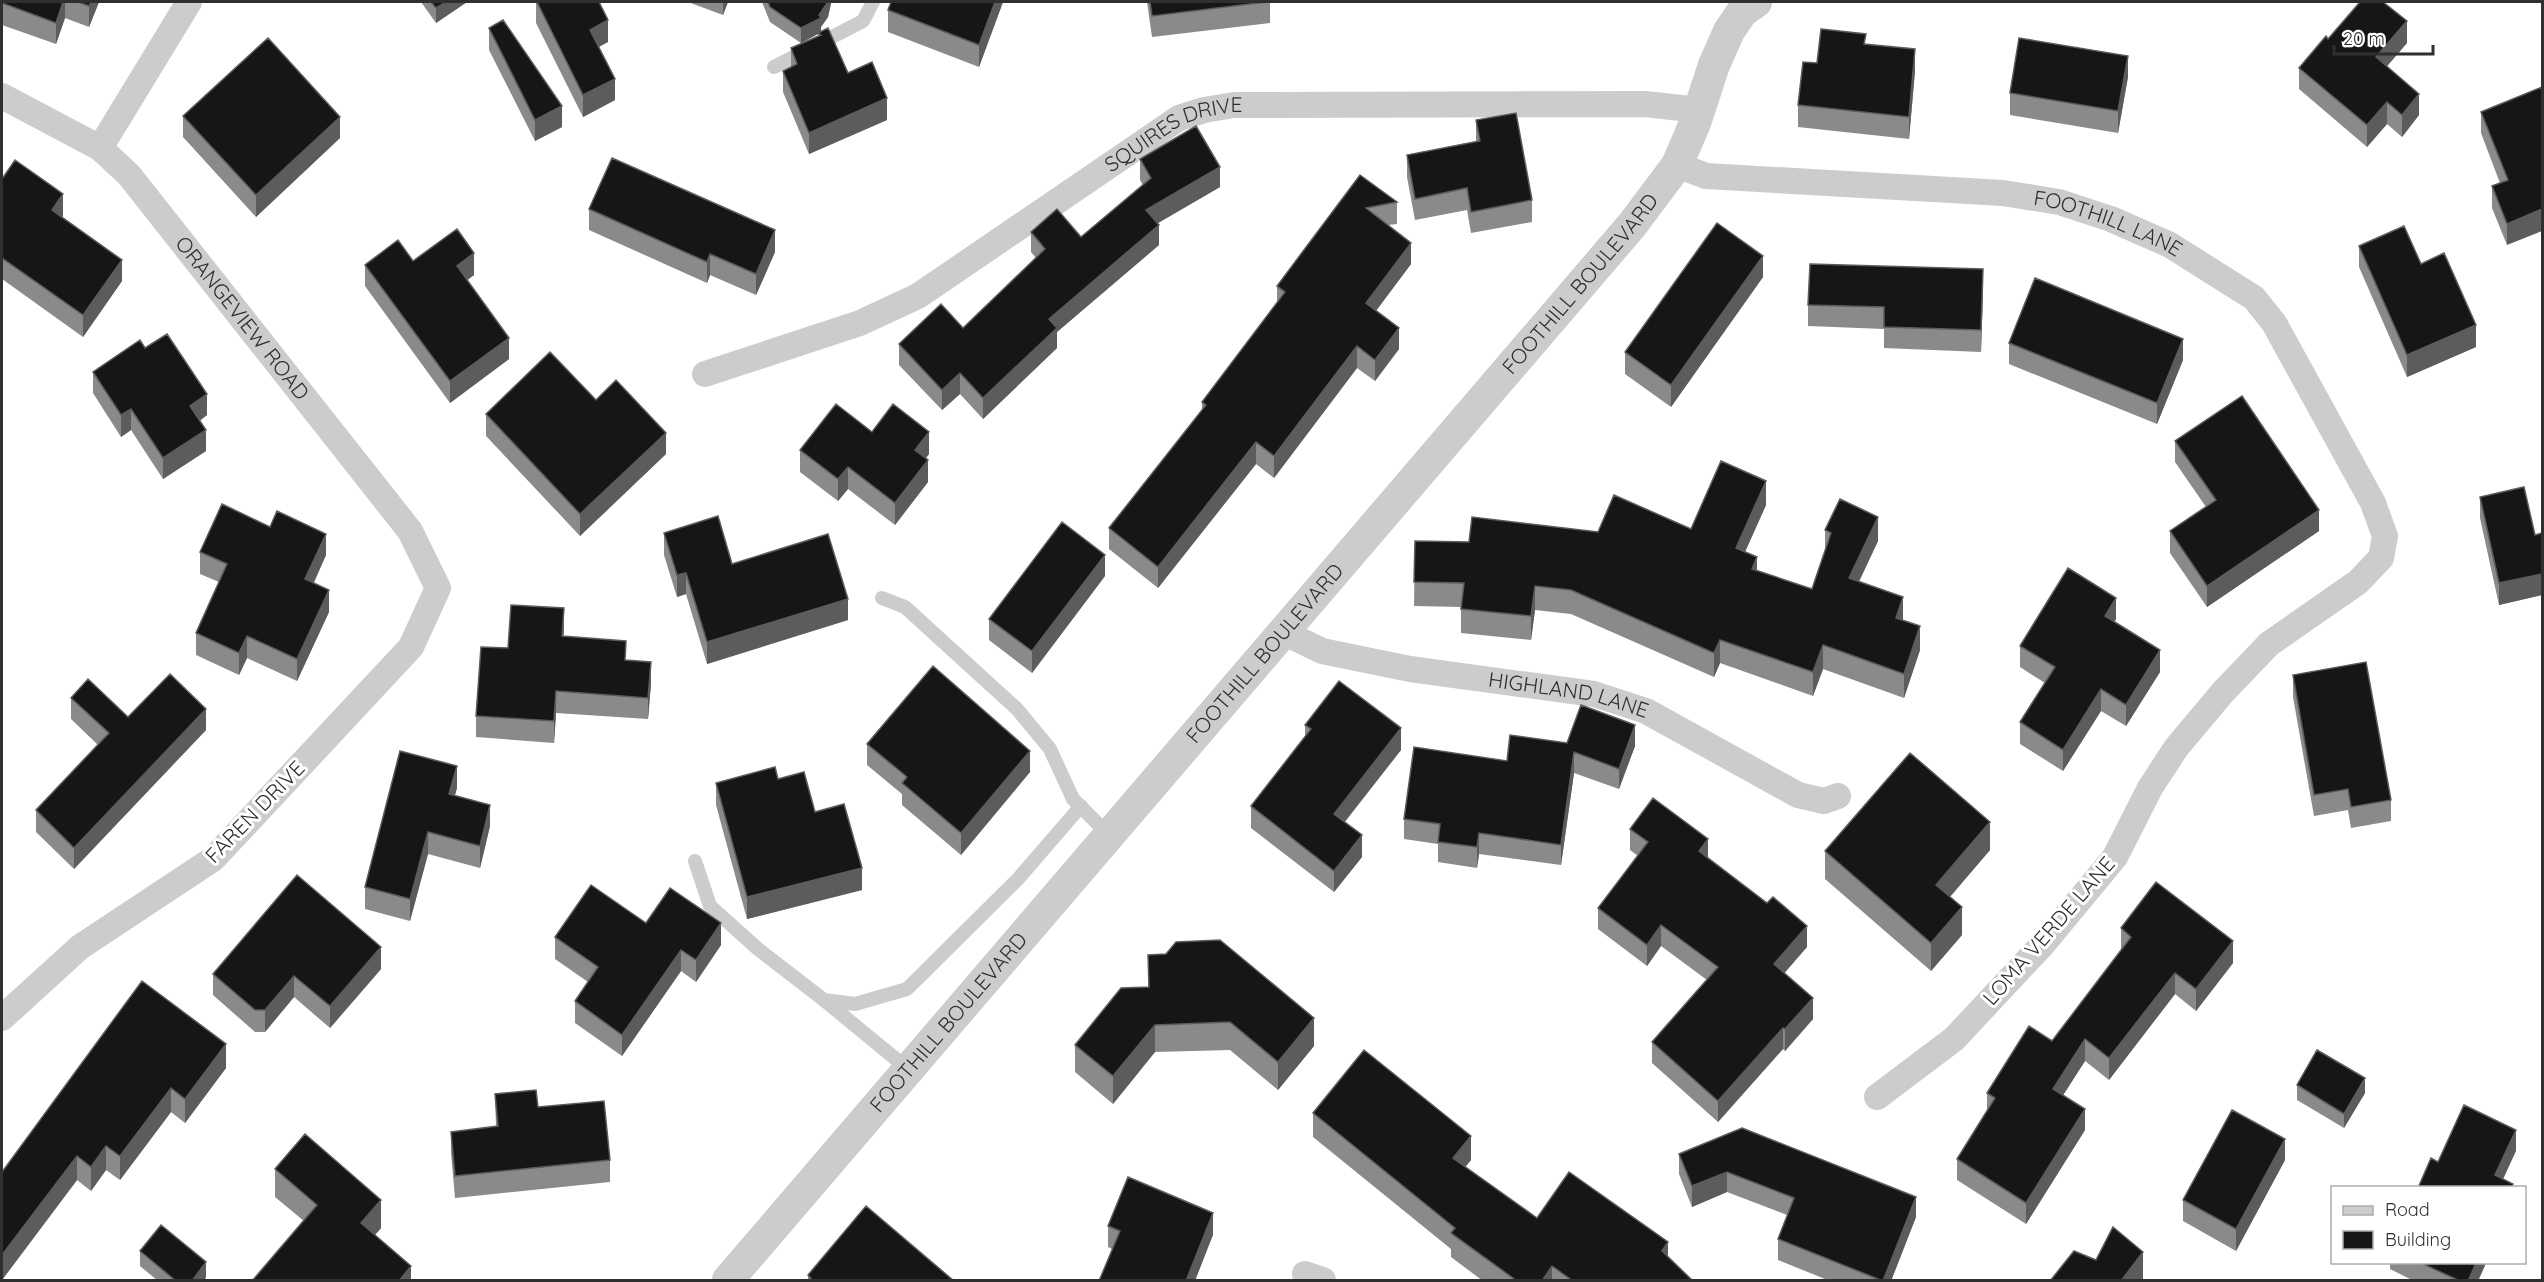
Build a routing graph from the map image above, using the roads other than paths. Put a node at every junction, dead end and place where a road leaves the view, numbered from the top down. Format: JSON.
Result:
{"nodes":[{"id":1,"x":189,"y":2,"type":"edge"},
{"id":2,"x":873,"y":2,"type":"edge"},
{"id":3,"x":1756,"y":2,"type":"edge"},
{"id":4,"x":774,"y":67,"type":"dead end"},
{"id":5,"x":2,"y":96,"type":"edge"},
{"id":6,"x":1699,"y":110,"type":"junction"},
{"id":7,"x":100,"y":148,"type":"junction"},
{"id":8,"x":1677,"y":165,"type":"junction"},
{"id":9,"x":705,"y":374,"type":"dead end"},
{"id":10,"x":2385,"y":536,"type":"joint"},
{"id":11,"x":438,"y":588,"type":"joint"},
{"id":12,"x":882,"y":598,"type":"dead end"},
{"id":13,"x":1283,"y":632,"type":"junction"},
{"id":14,"x":1838,"y":796,"type":"dead end"},
{"id":15,"x":1081,"y":806,"type":"junction"},
{"id":16,"x":1109,"y":835,"type":"junction"},
{"id":17,"x":695,"y":861,"type":"dead end"},
{"id":18,"x":824,"y":1000,"type":"junction"},
{"id":19,"x":2,"y":1018,"type":"edge"},
{"id":20,"x":908,"y":1069,"type":"junction"},
{"id":21,"x":1877,"y":1097,"type":"dead end"},
{"id":22,"x":728,"y":1281,"type":"edge"}],
"edges":[{"from":1,"to":7,"type":"street"},
{"from":2,"to":4,"type":"lane"},
{"from":3,"to":6,"type":"street","name":"FOOTHILL BOULEVARD"},
{"from":5,"to":7,"type":"street","name":"ORANGEVIEW ROAD"},
{"from":6,"to":8,"type":"street","name":"FOOTHILL BOULEVARD"},
{"from":6,"to":9,"type":"street","name":"SQUIRES DRIVE"},
{"from":7,"to":11,"type":"street","name":"ORANGEVIEW ROAD"},
{"from":8,"to":10,"type":"street","name":"FOOTHILL LANE"},
{"from":8,"to":13,"type":"street","name":"FOOTHILL BOULEVARD"},
{"from":10,"to":21,"type":"street","name":"LOMA VERDE LANE"},
{"from":11,"to":19,"type":"street","name":"FAREN DRIVE"},
{"from":12,"to":15,"type":"lane"},
{"from":13,"to":14,"type":"street","name":"HIGHLAND LANE"},
{"from":13,"to":16,"type":"street","name":"FOOTHILL BOULEVARD"},
{"from":15,"to":16,"type":"lane"},
{"from":15,"to":18,"type":"lane"},
{"from":16,"to":20,"type":"street","name":"FOOTHILL BOULEVARD"},
{"from":17,"to":18,"type":"lane"},
{"from":18,"to":20,"type":"lane"},
{"from":20,"to":22,"type":"street","name":"FOOTHILL BOULEVARD"}]}
